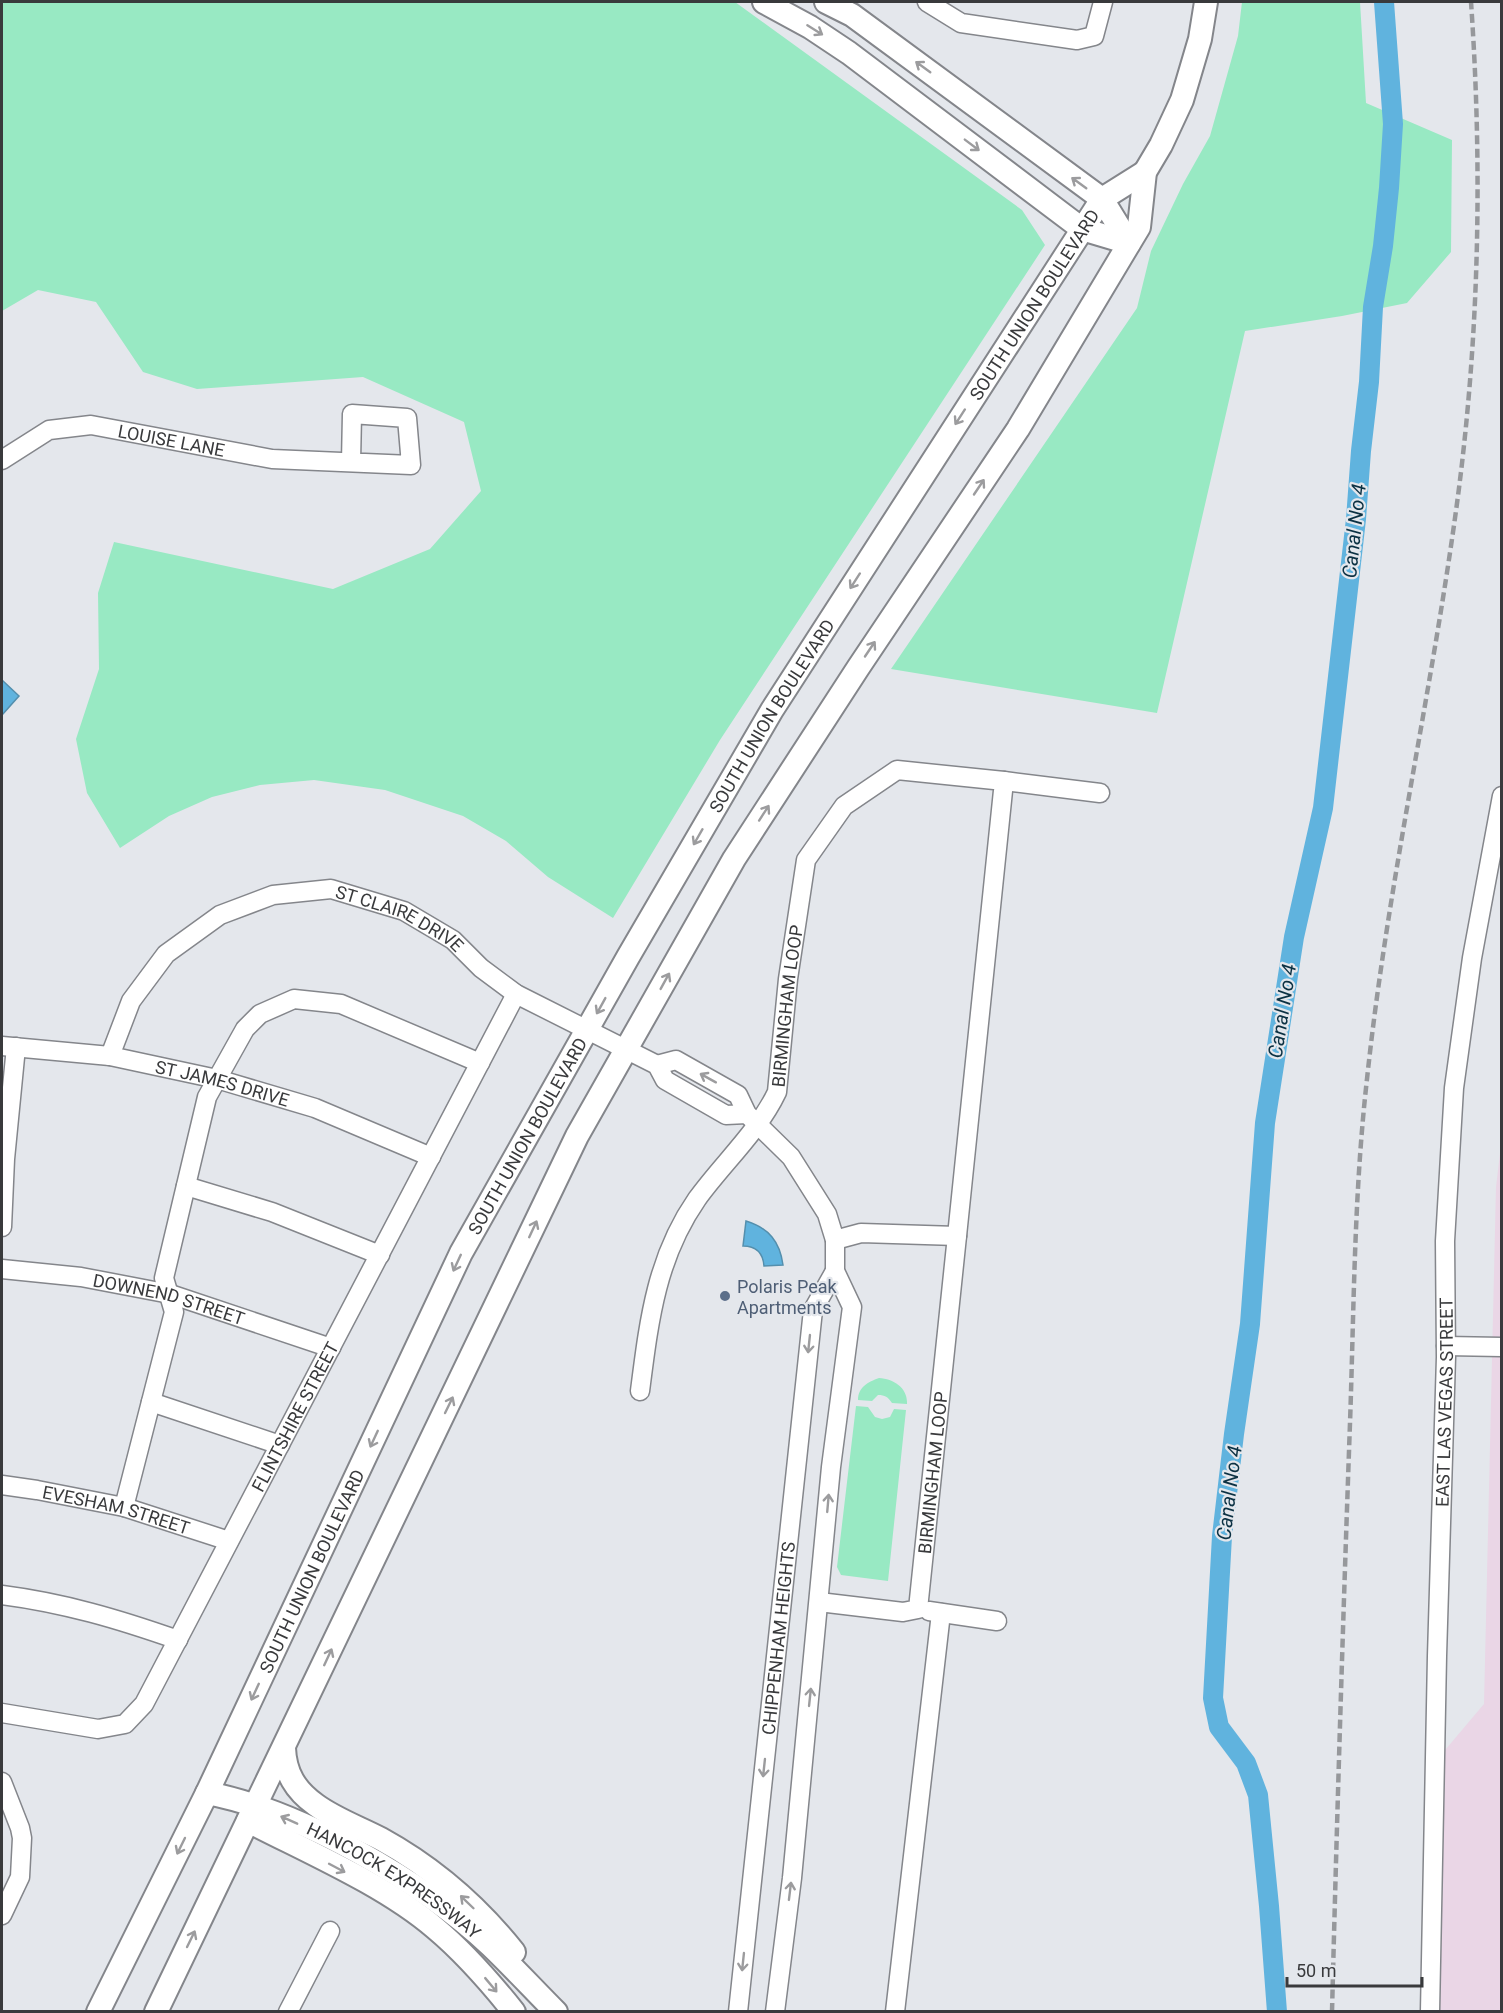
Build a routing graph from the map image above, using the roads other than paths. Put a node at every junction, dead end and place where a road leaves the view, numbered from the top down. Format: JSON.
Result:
{"nodes":[{"id":1,"x":764,"y":2,"type":"edge"},
{"id":2,"x":826,"y":2,"type":"edge"},
{"id":3,"x":927,"y":2,"type":"edge"},
{"id":4,"x":1103,"y":2,"type":"edge"},
{"id":5,"x":1206,"y":2,"type":"edge"},
{"id":6,"x":1145,"y":172,"type":"junction"},
{"id":7,"x":1102,"y":200,"type":"junction"},
{"id":8,"x":1082,"y":229,"type":"junction"},
{"id":9,"x":1129,"y":243,"type":"junction"},
{"id":10,"x":2,"y":460,"type":"edge"},
{"id":11,"x":351,"y":462,"type":"dead end"},
{"id":12,"x":1004,"y":781,"type":"junction"},
{"id":13,"x":1100,"y":793,"type":"dead end"},
{"id":14,"x":1502,"y":796,"type":"edge"},
{"id":15,"x":516,"y":994,"type":"junction"},
{"id":16,"x":588,"y":1029,"type":"junction"},
{"id":17,"x":9,"y":1047,"type":"edge"},
{"id":18,"x":626,"y":1050,"type":"junction"},
{"id":19,"x":110,"y":1056,"type":"junction"},
{"id":20,"x":480,"y":1063,"type":"junction"},
{"id":21,"x":217,"y":1079,"type":"junction"},
{"id":22,"x":752,"y":1119,"type":"junction"},
{"id":23,"x":431,"y":1157,"type":"junction"},
{"id":24,"x":3,"y":1159,"type":"edge"},
{"id":25,"x":186,"y":1186,"type":"junction"},
{"id":26,"x":2,"y":1227,"type":"edge"},
{"id":27,"x":957,"y":1236,"type":"junction"},
{"id":28,"x":835,"y":1240,"type":"junction"},
{"id":29,"x":380,"y":1255,"type":"junction"},
{"id":30,"x":2,"y":1269,"type":"edge"},
{"id":31,"x":836,"y":1271,"type":"junction"},
{"id":32,"x":170,"y":1294,"type":"junction"},
{"id":33,"x":1446,"y":1346,"type":"junction"},
{"id":34,"x":1502,"y":1347,"type":"edge"},
{"id":35,"x":331,"y":1348,"type":"junction"},
{"id":36,"x":640,"y":1391,"type":"dead end"},
{"id":37,"x":151,"y":1402,"type":"junction"},
{"id":38,"x":280,"y":1445,"type":"junction"},
{"id":39,"x":2,"y":1485,"type":"edge"},
{"id":40,"x":124,"y":1508,"type":"junction"},
{"id":41,"x":229,"y":1541,"type":"junction"},
{"id":42,"x":2,"y":1595,"type":"edge"},
{"id":43,"x":819,"y":1602,"type":"junction"},
{"id":44,"x":918,"y":1609,"type":"junction"},
{"id":45,"x":941,"y":1613,"type":"junction"},
{"id":46,"x":997,"y":1621,"type":"dead end"},
{"id":47,"x":178,"y":1640,"type":"junction"},
{"id":48,"x":2,"y":1713,"type":"edge"},
{"id":49,"x":284,"y":1748,"type":"junction"},
{"id":50,"x":2,"y":1782,"type":"edge"},
{"id":51,"x":207,"y":1793,"type":"junction"},
{"id":52,"x":252,"y":1813,"type":"junction"},
{"id":53,"x":2,"y":1915,"type":"edge"},
{"id":54,"x":330,"y":1931,"type":"dead end"},
{"id":55,"x":98,"y":2012,"type":"edge"},
{"id":56,"x":156,"y":2012,"type":"edge"},
{"id":57,"x":288,"y":2012,"type":"edge"},
{"id":58,"x":514,"y":2012,"type":"edge"},
{"id":59,"x":556,"y":2012,"type":"edge"},
{"id":60,"x":738,"y":2012,"type":"edge"},
{"id":61,"x":775,"y":2012,"type":"edge"},
{"id":62,"x":896,"y":2012,"type":"edge"},
{"id":63,"x":1430,"y":2012,"type":"edge"}],
"edges":[{"from":1,"to":8,"type":"main road","one_way":true},
{"from":7,"to":2,"type":"main road","one_way":true},
{"from":3,"to":4,"type":"street"},
{"from":5,"to":6,"type":"main road"},
{"from":6,"to":7,"type":"main road","name":"SOUTH UNION BOULEVARD"},
{"from":6,"to":9,"type":"main road"},
{"from":7,"to":8,"type":"main road","name":"SOUTH UNION BOULEVARD"},
{"from":7,"to":9,"type":"main road"},
{"from":8,"to":9,"type":"main road"},
{"from":8,"to":16,"type":"main road","name":"SOUTH UNION BOULEVARD","one_way":true},
{"from":18,"to":9,"type":"main road","one_way":true},
{"from":10,"to":11,"type":"street","name":"LOUISE LANE"},
{"from":12,"to":13,"type":"street","name":"BIRMINGHAM LOOP"},
{"from":12,"to":22,"type":"street","name":"BIRMINGHAM LOOP"},
{"from":12,"to":27,"type":"street","name":"BIRMINGHAM LOOP"},
{"from":14,"to":33,"type":"street","name":"EAST LAS VEGAS STREET"},
{"from":15,"to":16,"type":"street","name":"ST CLAIRE DRIVE"},
{"from":15,"to":19,"type":"street","name":"ST CLAIRE DRIVE"},
{"from":15,"to":20,"type":"street","name":"FLINTSHIRE STREET"},
{"from":16,"to":18,"type":"street","name":"ST CLAIRE DRIVE"},
{"from":16,"to":51,"type":"main road","name":"SOUTH UNION BOULEVARD","one_way":true},
{"from":17,"to":19,"type":"street","name":"ST JAMES DRIVE"},
{"from":17,"to":24,"type":"street"},
{"from":18,"to":22,"type":"street","name":"CHIPPENHAM HEIGHTS"},
{"from":49,"to":18,"type":"main road","one_way":true},
{"from":19,"to":21,"type":"street","name":"ST JAMES DRIVE"},
{"from":20,"to":21,"type":"street"},
{"from":20,"to":23,"type":"street","name":"FLINTSHIRE STREET"},
{"from":21,"to":23,"type":"street","name":"ST JAMES DRIVE"},
{"from":21,"to":25,"type":"street"},
{"from":22,"to":28,"type":"street","name":"CHIPPENHAM HEIGHTS"},
{"from":22,"to":36,"type":"street","name":"BIRMINGHAM LOOP"},
{"from":23,"to":29,"type":"street","name":"FLINTSHIRE STREET"},
{"from":24,"to":26,"type":"street"},
{"from":25,"to":29,"type":"street"},
{"from":25,"to":32,"type":"street"},
{"from":27,"to":28,"type":"street"},
{"from":27,"to":44,"type":"street","name":"BIRMINGHAM LOOP"},
{"from":28,"to":31,"type":"street","name":"CHIPPENHAM HEIGHTS"},
{"from":29,"to":35,"type":"street","name":"FLINTSHIRE STREET"},
{"from":30,"to":32,"type":"street","name":"DOWNEND STREET"},
{"from":43,"to":31,"type":"street","name":"CHIPPENHAM HEIGHTS","one_way":true},
{"from":31,"to":60,"type":"street","name":"CHIPPENHAM HEIGHTS","one_way":true},
{"from":32,"to":35,"type":"street","name":"DOWNEND STREET"},
{"from":32,"to":37,"type":"street"},
{"from":33,"to":34,"type":"street"},
{"from":33,"to":63,"type":"street","name":"EAST LAS VEGAS STREET"},
{"from":35,"to":38,"type":"street","name":"FLINTSHIRE STREET"},
{"from":37,"to":38,"type":"street"},
{"from":37,"to":40,"type":"street"},
{"from":38,"to":41,"type":"street","name":"FLINTSHIRE STREET"},
{"from":39,"to":40,"type":"street","name":"EVESHAM STREET"},
{"from":40,"to":41,"type":"street","name":"EVESHAM STREET"},
{"from":41,"to":47,"type":"street","name":"FLINTSHIRE STREET"},
{"from":42,"to":47,"type":"street"},
{"from":43,"to":44,"type":"street"},
{"from":61,"to":43,"type":"street","name":"CHIPPENHAM HEIGHTS","one_way":true},
{"from":44,"to":45,"type":"street"},
{"from":45,"to":46,"type":"street"},
{"from":45,"to":62,"type":"street"},
{"from":47,"to":48,"type":"street","name":"FLINTSHIRE STREET"},
{"from":49,"to":52,"type":"main road"},
{"from":59,"to":49,"type":"main road","one_way":true},
{"from":50,"to":53,"type":"street"},
{"from":51,"to":52,"type":"main road","name":"HANCOCK EXPRESSWAY"},
{"from":51,"to":55,"type":"main road","name":"SOUTH UNION BOULEVARD","one_way":true},
{"from":56,"to":52,"type":"main road","one_way":true},
{"from":52,"to":58,"type":"main road","name":"HANCOCK EXPRESSWAY","one_way":true},
{"from":59,"to":52,"type":"main road","name":"HANCOCK EXPRESSWAY","one_way":true},
{"from":54,"to":57,"type":"street"}]}
